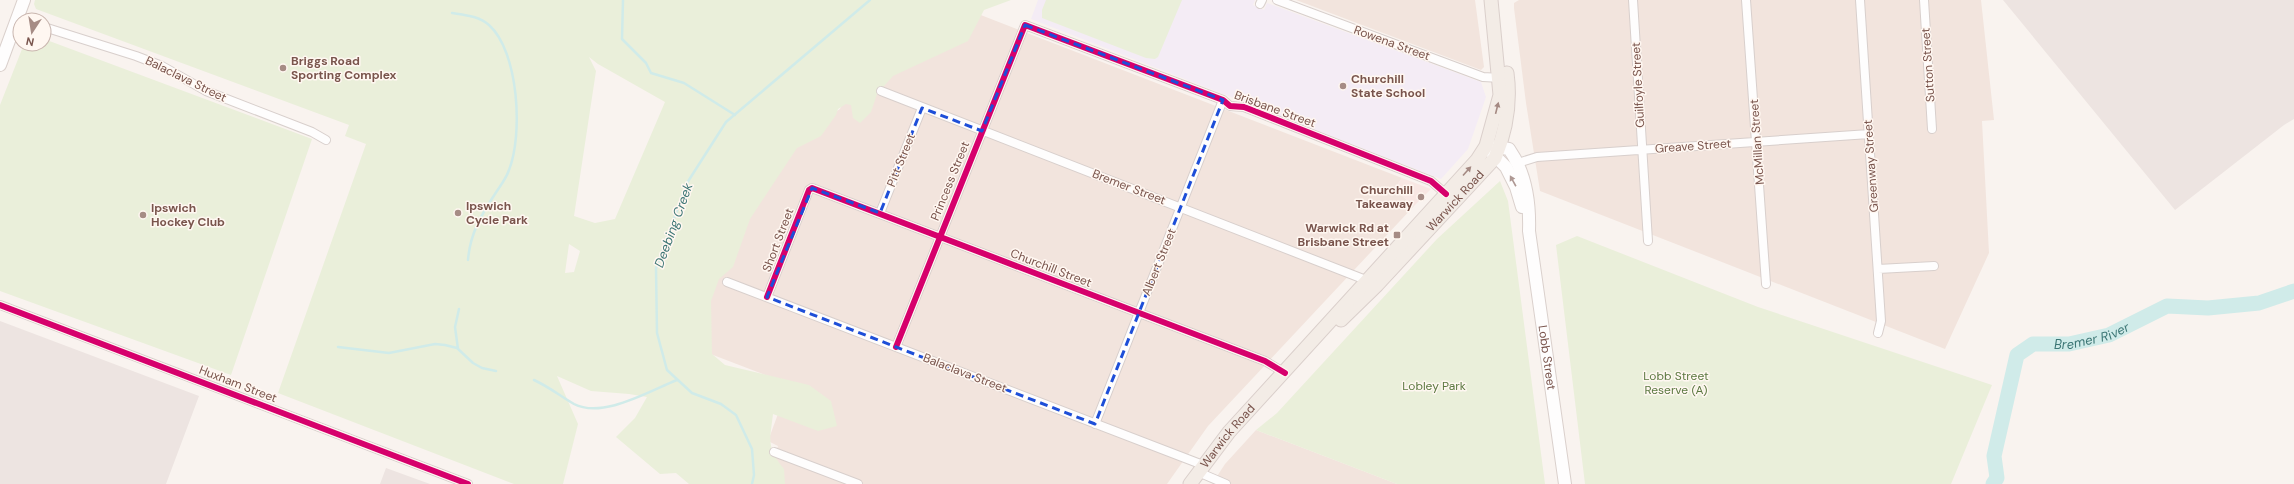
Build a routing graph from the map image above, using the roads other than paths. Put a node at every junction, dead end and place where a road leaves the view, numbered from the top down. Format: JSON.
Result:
{"nodes":[{"id":1,"x":24,"y":0,"type":"edge"},
{"id":2,"x":1277,"y":0,"type":"edge"},
{"id":3,"x":1491,"y":0,"type":"edge"},
{"id":4,"x":1499,"y":0,"type":"edge"},
{"id":5,"x":1633,"y":0,"type":"edge"},
{"id":6,"x":1746,"y":0,"type":"edge"},
{"id":7,"x":1860,"y":0,"type":"edge"},
{"id":8,"x":1924,"y":0,"type":"edge"},
{"id":9,"x":21,"y":12,"type":"edge"},
{"id":10,"x":1025,"y":25,"type":"joint"},
{"id":11,"x":52,"y":30,"type":"edge"},
{"id":12,"x":12,"y":37,"type":"edge"},
{"id":13,"x":1500,"y":48,"type":"junction"},
{"id":14,"x":0,"y":65,"type":"edge"},
{"id":15,"x":1504,"y":78,"type":"junction"},
{"id":16,"x":881,"y":91,"type":"dead end"},
{"id":17,"x":1223,"y":100,"type":"junction"},
{"id":18,"x":922,"y":108,"type":"junction"},
{"id":19,"x":1932,"y":129,"type":"dead end"},
{"id":20,"x":982,"y":131,"type":"junction"},
{"id":21,"x":1869,"y":134,"type":"junction"},
{"id":22,"x":326,"y":140,"type":"dead end"},
{"id":23,"x":1757,"y":142,"type":"junction"},
{"id":24,"x":1486,"y":146,"type":"junction"},
{"id":25,"x":1642,"y":150,"type":"junction"},
{"id":26,"x":1497,"y":153,"type":"junction"},
{"id":27,"x":1518,"y":163,"type":"junction"},
{"id":28,"x":809,"y":190,"type":"joint"},
{"id":29,"x":1446,"y":194,"type":"junction"},
{"id":30,"x":1181,"y":207,"type":"junction"},
{"id":31,"x":880,"y":213,"type":"junction"},
{"id":32,"x":1529,"y":231,"type":"junction"},
{"id":33,"x":940,"y":236,"type":"junction"},
{"id":34,"x":1648,"y":241,"type":"dead end"},
{"id":35,"x":1934,"y":266,"type":"dead end"},
{"id":36,"x":1878,"y":269,"type":"junction"},
{"id":37,"x":727,"y":282,"type":"dead end"},
{"id":38,"x":1373,"y":283,"type":"junction"},
{"id":39,"x":1766,"y":284,"type":"dead end"},
{"id":40,"x":767,"y":297,"type":"junction"},
{"id":41,"x":0,"y":305,"type":"edge"},
{"id":42,"x":1139,"y":314,"type":"junction"},
{"id":43,"x":1878,"y":333,"type":"dead end"},
{"id":44,"x":896,"y":347,"type":"junction"},
{"id":45,"x":1284,"y":373,"type":"junction"},
{"id":46,"x":1095,"y":424,"type":"junction"},
{"id":47,"x":774,"y":452,"type":"dead end"},
{"id":48,"x":1201,"y":469,"type":"junction"},
{"id":49,"x":468,"y":484,"type":"edge"},
{"id":50,"x":858,"y":484,"type":"edge"},
{"id":51,"x":1190,"y":484,"type":"edge"},
{"id":52,"x":1226,"y":484,"type":"edge"},
{"id":53,"x":1565,"y":484,"type":"edge"}],
"edges":[{"from":1,"to":9,"type":"main road"},
{"from":2,"to":15,"type":"street","name":"Rowena Street"},
{"from":3,"to":13,"type":"main road","name":"Warwick Road"},
{"from":4,"to":13,"type":"main road","name":"Warwick Road"},
{"from":5,"to":25,"type":"street","name":"Guilfoyle Street"},
{"from":6,"to":23,"type":"street","name":"McMillan Street"},
{"from":7,"to":21,"type":"street","name":"Greenway Street"},
{"from":8,"to":19,"type":"street","name":"Sutton Street"},
{"from":10,"to":17,"type":"street","name":"Brisbane Street"},
{"from":10,"to":20,"type":"street","name":"Princess Street"},
{"from":11,"to":22,"type":"street","name":"Balaclava Street"},
{"from":12,"to":14,"type":"main road"},
{"from":13,"to":15,"type":"main road","name":"Warwick Road"},
{"from":24,"to":15,"type":"main road","name":"Warwick Road","one_way":true},
{"from":15,"to":26,"type":"main road","name":"Warwick Road"},
{"from":16,"to":18,"type":"street","name":"Bremer Street"},
{"from":17,"to":29,"type":"street","name":"Brisbane Street"},
{"from":17,"to":30,"type":"street","name":"Albert Street"},
{"from":18,"to":20,"type":"street","name":"Bremer Street"},
{"from":18,"to":31,"type":"street","name":"Pitt Street"},
{"from":20,"to":30,"type":"street","name":"Bremer Street"},
{"from":20,"to":33,"type":"street","name":"Princess Street"},
{"from":21,"to":23,"type":"street","name":"Greave Street"},
{"from":21,"to":36,"type":"street","name":"Greenway Street"},
{"from":23,"to":25,"type":"street","name":"Greave Street"},
{"from":23,"to":39,"type":"street","name":"McMillan Street"},
{"from":24,"to":26,"type":"main road","name":"Lobb Street"},
{"from":29,"to":24,"type":"main road","name":"Warwick Road","one_way":true},
{"from":25,"to":27,"type":"street","name":"Greave Street"},
{"from":25,"to":34,"type":"street","name":"Guilfoyle Street"},
{"from":26,"to":27,"type":"main road","name":"Lobb Street"},
{"from":32,"to":26,"type":"main road","name":"Lobb Street","one_way":true},
{"from":26,"to":38,"type":"main road","name":"Warwick Road"},
{"from":27,"to":32,"type":"main road","name":"Lobb Street"},
{"from":28,"to":31,"type":"street","name":"Churchill Street"},
{"from":28,"to":40,"type":"street","name":"Short Street"},
{"from":29,"to":38,"type":"main road","name":"Warwick Road"},
{"from":30,"to":38,"type":"street","name":"Bremer Street"},
{"from":30,"to":42,"type":"street","name":"Albert Street"},
{"from":31,"to":33,"type":"street","name":"Churchill Street"},
{"from":32,"to":53,"type":"main road","name":"Lobb Street"},
{"from":33,"to":42,"type":"street","name":"Churchill Street"},
{"from":33,"to":44,"type":"street","name":"Princess Street"},
{"from":35,"to":36,"type":"street"},
{"from":36,"to":43,"type":"street","name":"Greenway Street"},
{"from":37,"to":40,"type":"street","name":"Balaclava Street"},
{"from":38,"to":45,"type":"main road","name":"Warwick Road"},
{"from":40,"to":44,"type":"street","name":"Balaclava Street"},
{"from":41,"to":49,"type":"street","name":"Huxham Street"},
{"from":42,"to":45,"type":"street","name":"Churchill Street"},
{"from":42,"to":46,"type":"street","name":"Albert Street"},
{"from":44,"to":46,"type":"street","name":"Balaclava Street"},
{"from":45,"to":48,"type":"main road","name":"Warwick Road"},
{"from":46,"to":48,"type":"street","name":"Balaclava Street"},
{"from":47,"to":50,"type":"street"},
{"from":48,"to":51,"type":"main road","name":"Warwick Road"},
{"from":48,"to":52,"type":"street","name":"Balaclava Street"}]}
